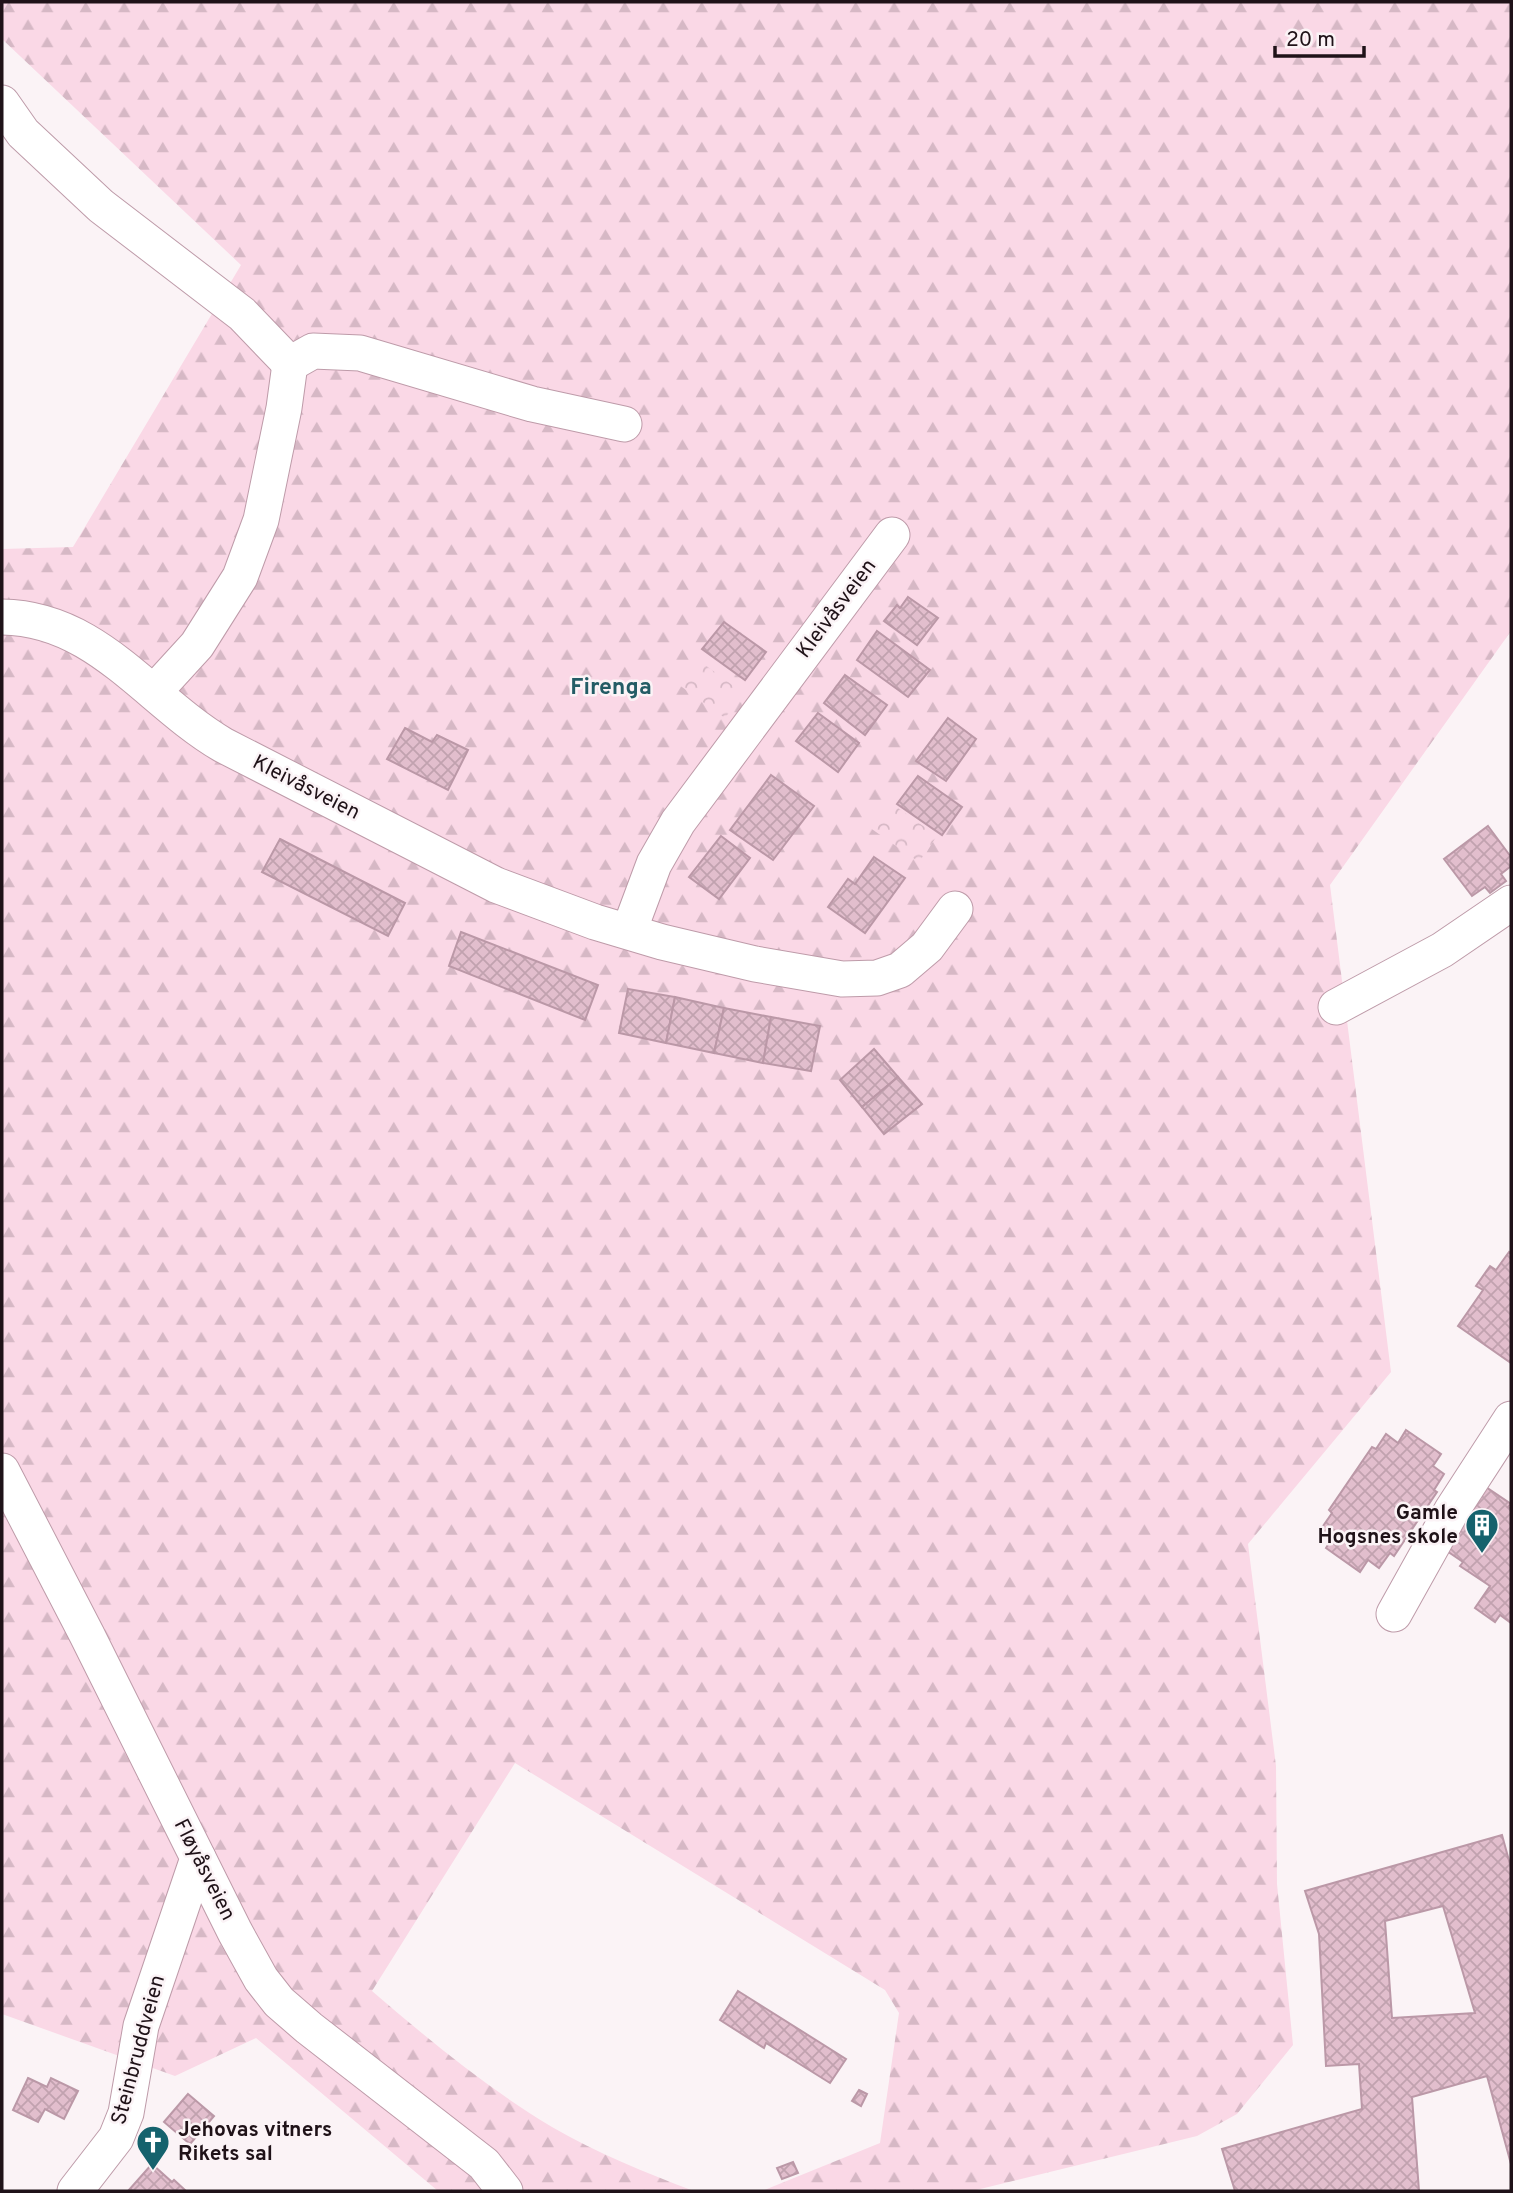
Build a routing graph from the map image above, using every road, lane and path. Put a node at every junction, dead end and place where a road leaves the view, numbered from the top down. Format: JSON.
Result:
{"nodes":[{"id":1,"x":2,"y":103,"type":"edge"},
{"id":2,"x":290,"y":364,"type":"junction"},
{"id":3,"x":624,"y":424,"type":"dead end"},
{"id":4,"x":892,"y":535,"type":"dead end"},
{"id":5,"x":2,"y":617,"type":"edge"},
{"id":6,"x":154,"y":692,"type":"junction"},
{"id":7,"x":1511,"y":903,"type":"edge"},
{"id":8,"x":955,"y":909,"type":"dead end"},
{"id":9,"x":629,"y":931,"type":"junction"},
{"id":10,"x":1336,"y":1007,"type":"dead end"},
{"id":11,"x":1511,"y":1419,"type":"edge"},
{"id":12,"x":2,"y":1471,"type":"edge"},
{"id":13,"x":1394,"y":1614,"type":"dead end"},
{"id":14,"x":198,"y":1858,"type":"junction"},
{"id":15,"x":75,"y":2191,"type":"edge"},
{"id":16,"x":505,"y":2191,"type":"edge"}],
"edges":[{"from":1,"to":2,"type":"street"},
{"from":2,"to":3,"type":"street"},
{"from":2,"to":6,"type":"street"},
{"from":4,"to":9,"type":"street","name":"Kleivåsveien"},
{"from":5,"to":6,"type":"street","name":"Kleivåsveien"},
{"from":6,"to":9,"type":"street","name":"Kleivåsveien"},
{"from":7,"to":10,"type":"street"},
{"from":8,"to":9,"type":"street","name":"Kleivåsveien"},
{"from":11,"to":13,"type":"street"},
{"from":12,"to":14,"type":"street","name":"Fløyåsveien"},
{"from":14,"to":15,"type":"street","name":"Steinbruddveien"},
{"from":14,"to":16,"type":"street","name":"Fløyåsveien"}]}
